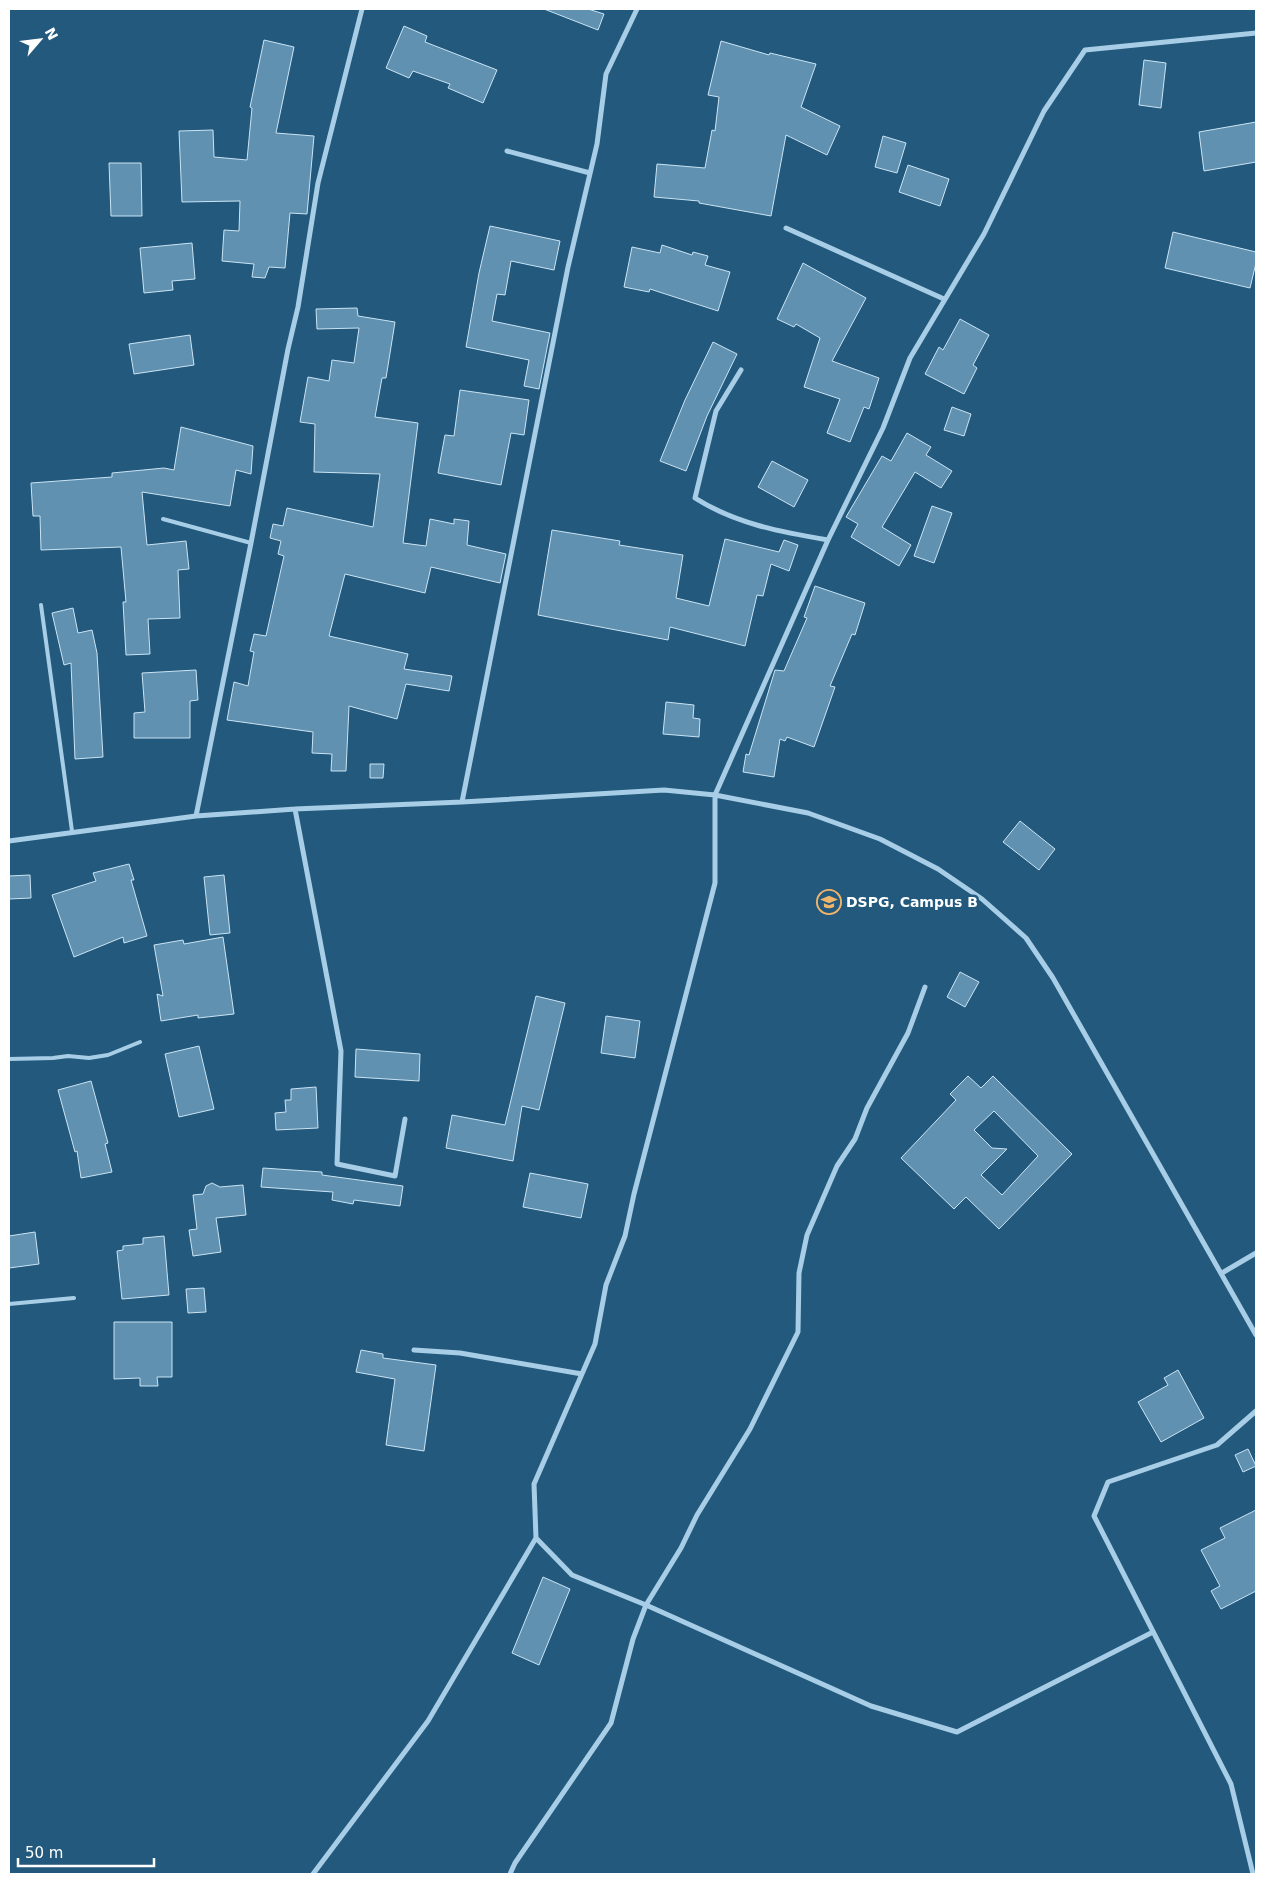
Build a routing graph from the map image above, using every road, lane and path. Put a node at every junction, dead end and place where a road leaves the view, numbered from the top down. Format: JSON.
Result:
{"nodes":[{"id":1,"x":362,"y":9,"type":"edge"},
{"id":2,"x":637,"y":9,"type":"edge"},
{"id":3,"x":1256,"y":33,"type":"edge"},
{"id":4,"x":507,"y":151,"type":"dead end"},
{"id":5,"x":590,"y":173,"type":"junction"},
{"id":6,"x":786,"y":228,"type":"dead end"},
{"id":7,"x":944,"y":299,"type":"junction"},
{"id":8,"x":740,"y":370,"type":"dead end"},
{"id":9,"x":163,"y":519,"type":"dead end"},
{"id":10,"x":828,"y":540,"type":"junction"},
{"id":11,"x":251,"y":543,"type":"junction"},
{"id":12,"x":41,"y":604,"type":"dead end"},
{"id":13,"x":715,"y":795,"type":"junction"},
{"id":14,"x":462,"y":802,"type":"junction"},
{"id":15,"x":295,"y":809,"type":"junction"},
{"id":16,"x":196,"y":816,"type":"junction"},
{"id":17,"x":72,"y":831,"type":"junction"},
{"id":18,"x":9,"y":841,"type":"edge"},
{"id":19,"x":925,"y":987,"type":"dead end"},
{"id":20,"x":140,"y":1042,"type":"dead end"},
{"id":21,"x":9,"y":1059,"type":"edge"},
{"id":22,"x":405,"y":1119,"type":"dead end"},
{"id":23,"x":1256,"y":1253,"type":"edge"},
{"id":24,"x":1222,"y":1273,"type":"junction"},
{"id":25,"x":74,"y":1298,"type":"dead end"},
{"id":26,"x":9,"y":1304,"type":"edge"},
{"id":27,"x":1256,"y":1335,"type":"edge"},
{"id":28,"x":414,"y":1350,"type":"dead end"},
{"id":29,"x":582,"y":1374,"type":"junction"},
{"id":30,"x":1256,"y":1411,"type":"edge"},
{"id":31,"x":536,"y":1538,"type":"junction"},
{"id":32,"x":646,"y":1605,"type":"junction"},
{"id":33,"x":1153,"y":1632,"type":"junction"},
{"id":34,"x":313,"y":1874,"type":"edge"},
{"id":35,"x":510,"y":1874,"type":"edge"},
{"id":36,"x":1253,"y":1874,"type":"edge"}],
"edges":[{"from":1,"to":11,"type":"street"},
{"from":2,"to":5,"type":"street"},
{"from":3,"to":7,"type":"street"},
{"from":4,"to":5,"type":"street"},
{"from":5,"to":14,"type":"street"},
{"from":6,"to":7,"type":"street"},
{"from":7,"to":10,"type":"street"},
{"from":8,"to":10,"type":"street"},
{"from":9,"to":11,"type":"lane"},
{"from":10,"to":13,"type":"street"},
{"from":11,"to":16,"type":"street"},
{"from":12,"to":17,"type":"lane"},
{"from":13,"to":14,"type":"street"},
{"from":13,"to":24,"type":"street"},
{"from":13,"to":29,"type":"street"},
{"from":14,"to":15,"type":"street"},
{"from":15,"to":16,"type":"street"},
{"from":15,"to":22,"type":"street"},
{"from":16,"to":17,"type":"street"},
{"from":17,"to":18,"type":"street"},
{"from":19,"to":32,"type":"street"},
{"from":20,"to":21,"type":"lane"},
{"from":23,"to":24,"type":"street"},
{"from":24,"to":27,"type":"street"},
{"from":25,"to":26,"type":"lane"},
{"from":28,"to":29,"type":"street"},
{"from":29,"to":31,"type":"street"},
{"from":30,"to":33,"type":"street"},
{"from":31,"to":32,"type":"street"},
{"from":31,"to":34,"type":"street"},
{"from":32,"to":33,"type":"street"},
{"from":32,"to":35,"type":"street"},
{"from":33,"to":36,"type":"street"}]}
